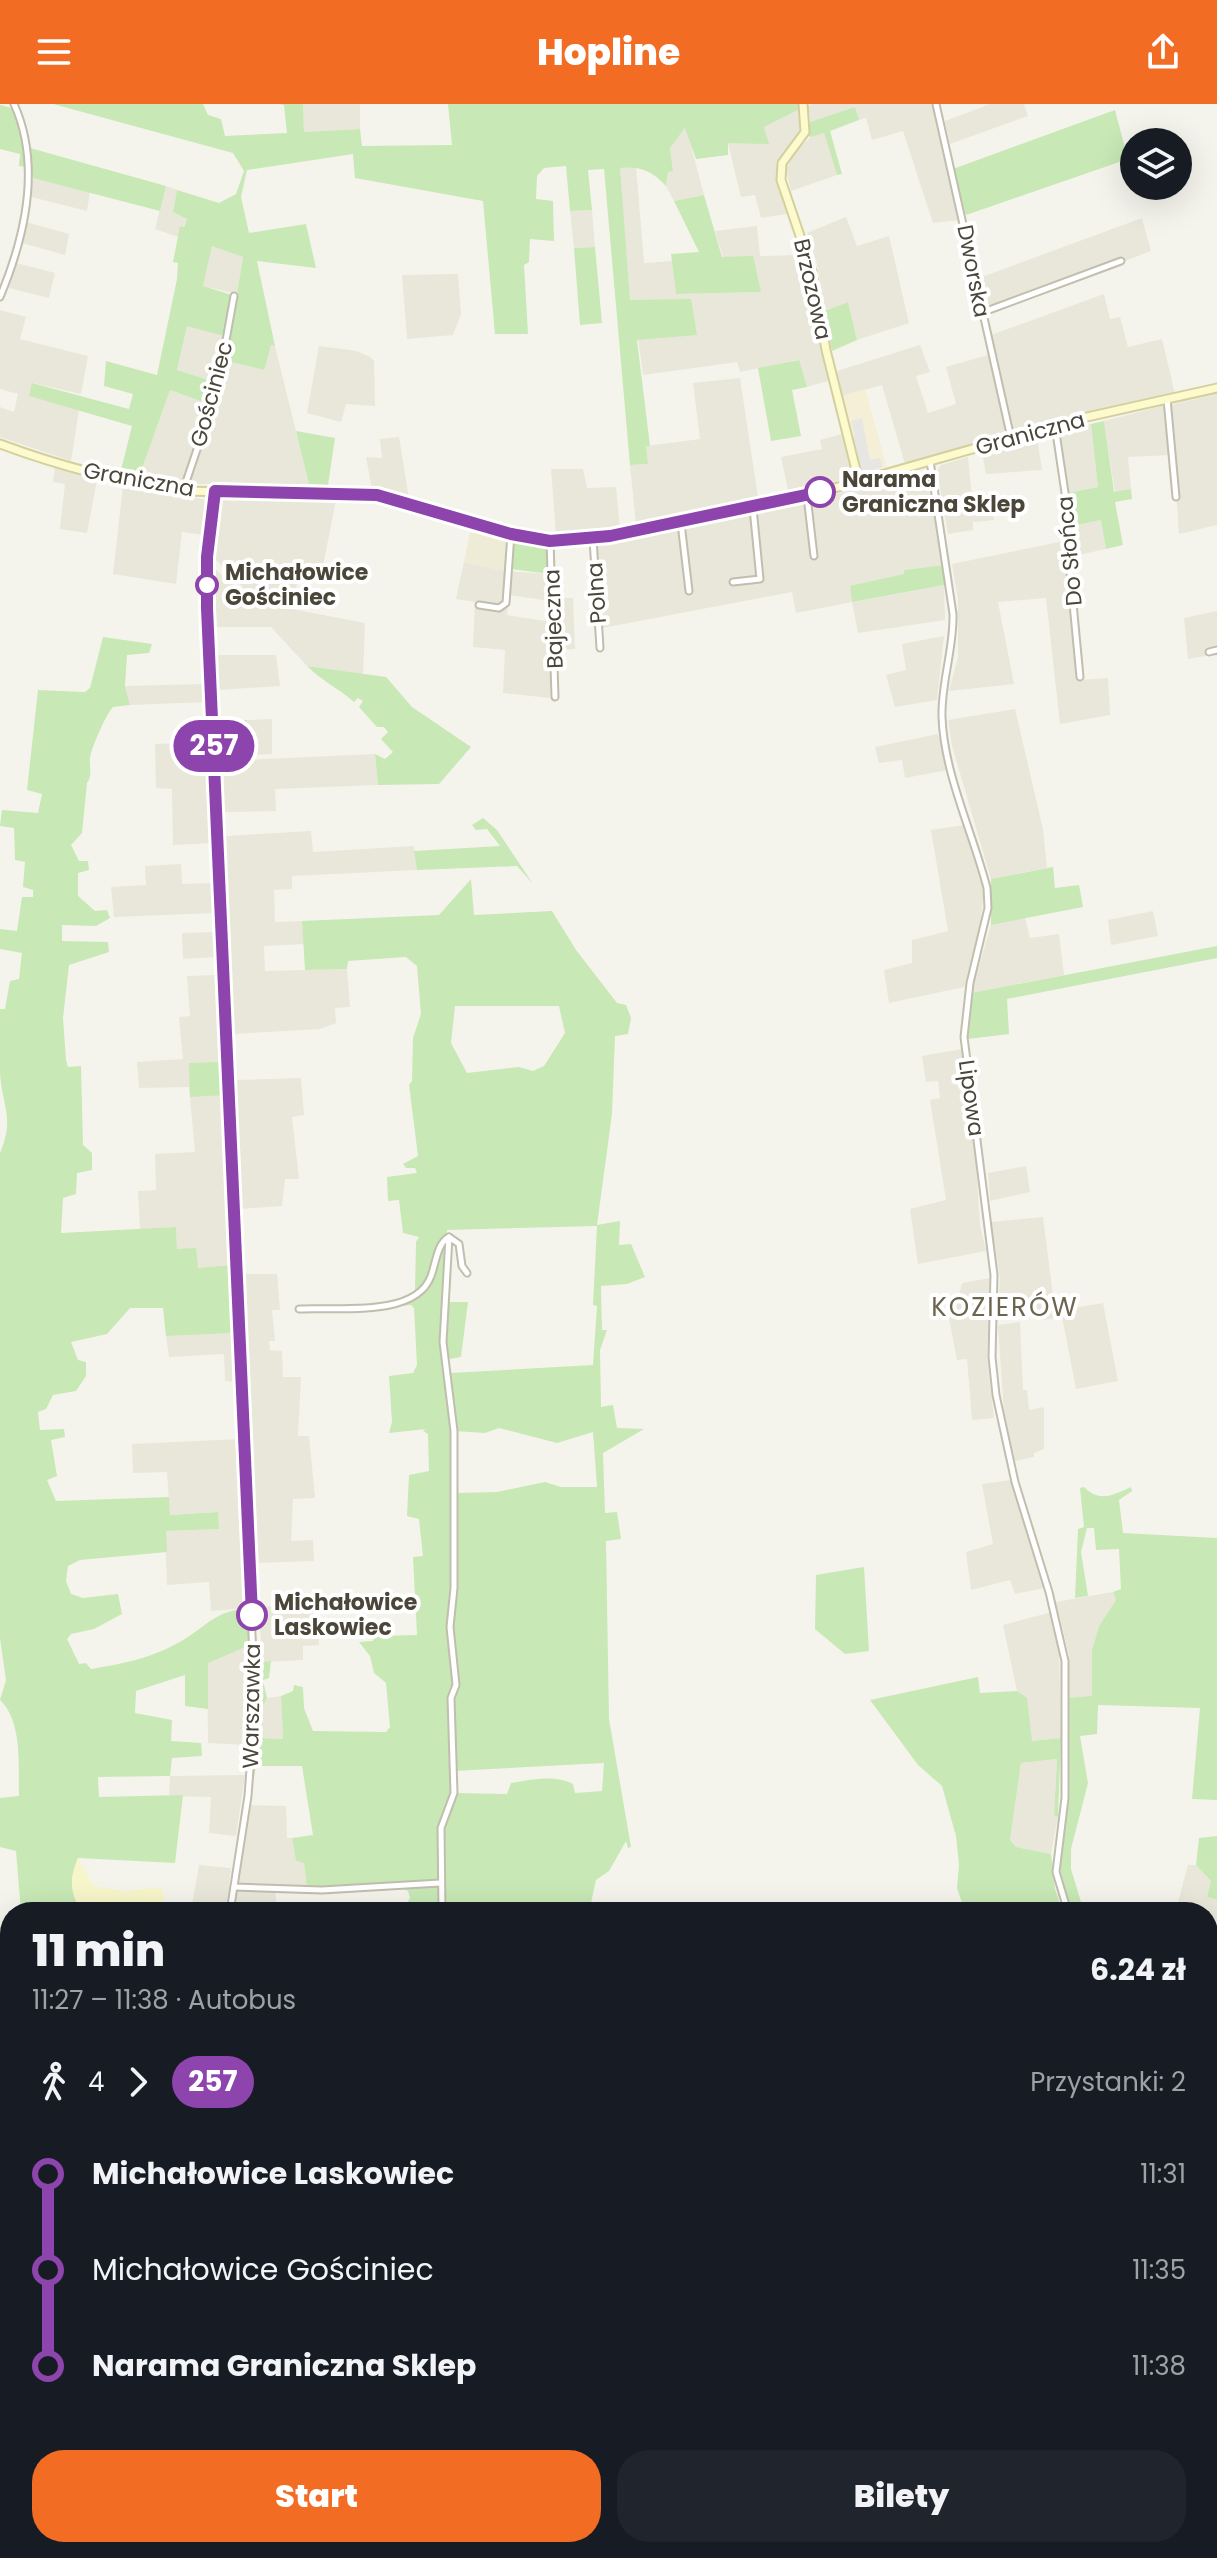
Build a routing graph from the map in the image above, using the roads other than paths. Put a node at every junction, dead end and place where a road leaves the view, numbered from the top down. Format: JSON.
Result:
{"nodes":[{"id":1,"x":14,"y":104,"type":"edge"},
{"id":2,"x":803,"y":104,"type":"edge"},
{"id":3,"x":936,"y":104,"type":"edge"},
{"id":4,"x":1121,"y":261,"type":"dead end"},
{"id":5,"x":234,"y":296,"type":"dead end"},
{"id":6,"x":0,"y":297,"type":"edge"},
{"id":7,"x":981,"y":313,"type":"junction"},
{"id":8,"x":1217,"y":388,"type":"edge"},
{"id":9,"x":1167,"y":399,"type":"junction"},
{"id":10,"x":1055,"y":426,"type":"junction"},
{"id":11,"x":1011,"y":438,"type":"junction"},
{"id":12,"x":0,"y":444,"type":"edge"},
{"id":13,"x":930,"y":461,"type":"junction"},
{"id":14,"x":859,"y":482,"type":"junction"},
{"id":15,"x":183,"y":491,"type":"junction"},
{"id":16,"x":215,"y":491,"type":"junction"},
{"id":17,"x":807,"y":496,"type":"junction"},
{"id":18,"x":1176,"y":497,"type":"dead end"},
{"id":19,"x":753,"y":508,"type":"junction"},
{"id":20,"x":681,"y":523,"type":"junction"},
{"id":21,"x":511,"y":534,"type":"junction"},
{"id":22,"x":593,"y":539,"type":"junction"},
{"id":23,"x":550,"y":541,"type":"junction"},
{"id":24,"x":814,"y":556,"type":"dead end"},
{"id":25,"x":733,"y":582,"type":"dead end"},
{"id":26,"x":689,"y":591,"type":"dead end"},
{"id":27,"x":479,"y":605,"type":"dead end"},
{"id":28,"x":600,"y":648,"type":"dead end"},
{"id":29,"x":1217,"y":650,"type":"edge"},
{"id":30,"x":1209,"y":652,"type":"dead end"},
{"id":31,"x":1080,"y":677,"type":"dead end"},
{"id":32,"x":555,"y":697,"type":"dead end"},
{"id":33,"x":449,"y":1237,"type":"junction"},
{"id":34,"x":467,"y":1273,"type":"dead end"},
{"id":35,"x":299,"y":1309,"type":"dead end"},
{"id":36,"x":440,"y":1883,"type":"junction"},
{"id":37,"x":234,"y":1887,"type":"junction"},
{"id":38,"x":232,"y":1902,"type":"edge"},
{"id":39,"x":441,"y":1902,"type":"edge"},
{"id":40,"x":1065,"y":1902,"type":"edge"}],
"edges":[{"from":1,"to":6,"type":"street"},
{"from":2,"to":14,"type":"street","name":"Brzozowa"},
{"from":3,"to":7,"type":"street","name":"Dworska"},
{"from":4,"to":7,"type":"street"},
{"from":5,"to":15,"type":"street","name":"Gościniec"},
{"from":7,"to":11,"type":"street","name":"Dworska"},
{"from":8,"to":9,"type":"street","name":"Graniczna"},
{"from":9,"to":10,"type":"street","name":"Graniczna"},
{"from":9,"to":18,"type":"street"},
{"from":10,"to":11,"type":"street","name":"Graniczna"},
{"from":10,"to":31,"type":"street","name":"Do Słońca"},
{"from":11,"to":13,"type":"street","name":"Graniczna"},
{"from":12,"to":15,"type":"street","name":"Graniczna"},
{"from":13,"to":14,"type":"street","name":"Graniczna"},
{"from":13,"to":40,"type":"street","name":"Lipowa"},
{"from":14,"to":17,"type":"street","name":"Graniczna"},
{"from":15,"to":16,"type":"street","name":"Graniczna"},
{"from":16,"to":21,"type":"street","name":"Graniczna"},
{"from":16,"to":37,"type":"street","name":"Warszawka"},
{"from":17,"to":19,"type":"street","name":"Graniczna"},
{"from":17,"to":24,"type":"street"},
{"from":19,"to":20,"type":"street","name":"Graniczna"},
{"from":19,"to":25,"type":"street"},
{"from":20,"to":22,"type":"street","name":"Graniczna"},
{"from":20,"to":26,"type":"street"},
{"from":21,"to":23,"type":"street","name":"Graniczna"},
{"from":21,"to":27,"type":"street"},
{"from":22,"to":23,"type":"street","name":"Graniczna"},
{"from":22,"to":28,"type":"street","name":"Polna"},
{"from":23,"to":32,"type":"street","name":"Bajeczna"},
{"from":29,"to":30,"type":"street"},
{"from":33,"to":34,"type":"street"},
{"from":33,"to":35,"type":"street"},
{"from":33,"to":36,"type":"street"},
{"from":36,"to":37,"type":"street"},
{"from":36,"to":39,"type":"street"},
{"from":37,"to":38,"type":"street","name":"Warszawka"}]}
